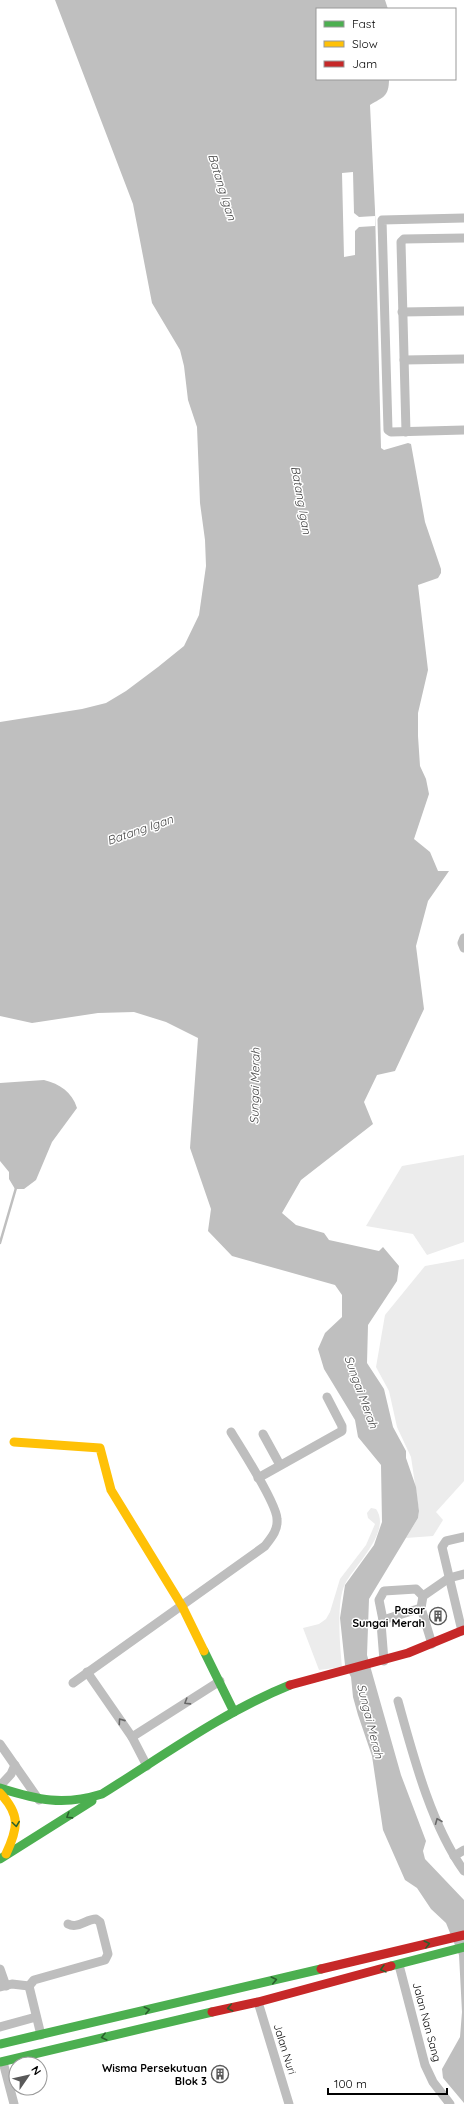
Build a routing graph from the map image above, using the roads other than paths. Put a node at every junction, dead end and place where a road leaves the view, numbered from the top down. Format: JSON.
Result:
{"nodes":[{"id":1,"x":464,"y":218,"type":"edge"},
{"id":2,"x":464,"y":238,"type":"edge"},
{"id":3,"x":464,"y":311,"type":"edge"},
{"id":4,"x":402,"y":312,"type":"junction"},
{"id":5,"x":464,"y":359,"type":"edge"},
{"id":6,"x":404,"y":360,"type":"junction"},
{"id":7,"x":464,"y":430,"type":"edge"},
{"id":8,"x":406,"y":432,"type":"junction"},
{"id":9,"x":464,"y":938,"type":"edge"},
{"id":10,"x":464,"y":948,"type":"edge"},
{"id":11,"x":327,"y":1397,"type":"dead end"},
{"id":12,"x":231,"y":1432,"type":"dead end"},
{"id":13,"x":263,"y":1434,"type":"dead end"},
{"id":14,"x":14,"y":1442,"type":"dead end"},
{"id":15,"x":280,"y":1466,"type":"junction"},
{"id":16,"x":258,"y":1478,"type":"junction"},
{"id":17,"x":464,"y":1537,"type":"edge"},
{"id":18,"x":464,"y":1574,"type":"edge"},
{"id":19,"x":449,"y":1578,"type":"junction"},
{"id":20,"x":424,"y":1596,"type":"junction"},
{"id":21,"x":182,"y":1606,"type":"junction"},
{"id":22,"x":421,"y":1608,"type":"junction"},
{"id":23,"x":460,"y":1614,"type":"edge"},
{"id":24,"x":382,"y":1620,"type":"junction"},
{"id":25,"x":463,"y":1630,"type":"edge"},
{"id":26,"x":432,"y":1644,"type":"junction"},
{"id":27,"x":384,"y":1661,"type":"junction"},
{"id":28,"x":87,"y":1672,"type":"junction"},
{"id":29,"x":220,"y":1681,"type":"junction"},
{"id":30,"x":72,"y":1682,"type":"dead end"},
{"id":31,"x":398,"y":1702,"type":"dead end"},
{"id":32,"x":234,"y":1712,"type":"junction"},
{"id":33,"x":132,"y":1737,"type":"junction"},
{"id":34,"x":0,"y":1744,"type":"edge"},
{"id":35,"x":15,"y":1765,"type":"junction"},
{"id":36,"x":147,"y":1766,"type":"junction"},
{"id":37,"x":0,"y":1787,"type":"edge"},
{"id":38,"x":0,"y":1794,"type":"edge"},
{"id":39,"x":102,"y":1794,"type":"junction"},
{"id":40,"x":39,"y":1800,"type":"junction"},
{"id":41,"x":464,"y":1850,"type":"edge"},
{"id":42,"x":454,"y":1856,"type":"junction"},
{"id":43,"x":2,"y":1858,"type":"edge"},
{"id":44,"x":464,"y":1871,"type":"edge"},
{"id":45,"x":68,"y":1924,"type":"dead end"},
{"id":46,"x":464,"y":1935,"type":"edge"},
{"id":47,"x":464,"y":1947,"type":"edge"},
{"id":48,"x":399,"y":1965,"type":"junction"},
{"id":49,"x":0,"y":1969,"type":"edge"},
{"id":50,"x":29,"y":1986,"type":"junction"},
{"id":51,"x":3,"y":1987,"type":"edge"},
{"id":52,"x":258,"y":2002,"type":"junction"},
{"id":53,"x":36,"y":2017,"type":"junction"},
{"id":54,"x":0,"y":2027,"type":"edge"},
{"id":55,"x":41,"y":2035,"type":"junction"},
{"id":56,"x":0,"y":2044,"type":"edge"},
{"id":57,"x":1,"y":2062,"type":"edge"},
{"id":58,"x":14,"y":2104,"type":"edge"},
{"id":59,"x":289,"y":2104,"type":"edge"},
{"id":60,"x":450,"y":2104,"type":"edge"}],
"edges":[{"from":1,"to":8,"type":"street"},
{"from":2,"to":4,"type":"street"},
{"from":3,"to":4,"type":"street"},
{"from":4,"to":6,"type":"street"},
{"from":5,"to":6,"type":"street"},
{"from":6,"to":8,"type":"street"},
{"from":7,"to":8,"type":"street"},
{"from":9,"to":10,"type":"street"},
{"from":11,"to":15,"type":"street"},
{"from":12,"to":16,"type":"street"},
{"from":13,"to":15,"type":"street"},
{"from":14,"to":21,"type":"main road"},
{"from":15,"to":16,"type":"street"},
{"from":16,"to":21,"type":"street"},
{"from":17,"to":19,"type":"street"},
{"from":18,"to":19,"type":"street"},
{"from":19,"to":20,"type":"street"},
{"from":19,"to":23,"type":"street"},
{"from":20,"to":22,"type":"street"},
{"from":20,"to":24,"type":"street"},
{"from":21,"to":28,"type":"street"},
{"from":21,"to":29,"type":"main road"},
{"from":22,"to":24,"type":"street"},
{"from":22,"to":26,"type":"street"},
{"from":23,"to":25,"type":"street"},
{"from":24,"to":27,"type":"street"},
{"from":25,"to":26,"type":"main road"},
{"from":26,"to":27,"type":"main road"},
{"from":27,"to":32,"type":"main road"},
{"from":28,"to":30,"type":"street"},
{"from":33,"to":28,"type":"street","one_way":true},
{"from":29,"to":32,"type":"main road"},
{"from":29,"to":33,"type":"street","one_way":true},
{"from":42,"to":31,"type":"street","one_way":true},
{"from":32,"to":36,"type":"main road"},
{"from":33,"to":36,"type":"street"},
{"from":34,"to":35,"type":"street"},
{"from":35,"to":37,"type":"street"},
{"from":35,"to":40,"type":"street"},
{"from":36,"to":39,"type":"main road"},
{"from":37,"to":40,"type":"main road"},
{"from":38,"to":43,"type":"main road","one_way":true},
{"from":39,"to":40,"type":"main road"},
{"from":39,"to":43,"type":"main road","one_way":true},
{"from":41,"to":42,"type":"street"},
{"from":42,"to":44,"type":"street"},
{"from":45,"to":50,"type":"street"},
{"from":55,"to":46,"type":"main road","one_way":true},
{"from":47,"to":48,"type":"main road"},
{"from":48,"to":52,"type":"main road","one_way":true},
{"from":48,"to":60,"type":"street","name":"Jalan Nan Sang"},
{"from":49,"to":51,"type":"street"},
{"from":50,"to":51,"type":"street"},
{"from":50,"to":53,"type":"street"},
{"from":52,"to":57,"type":"main road","one_way":true},
{"from":52,"to":59,"type":"street","name":"Jalan Nuri"},
{"from":53,"to":54,"type":"street"},
{"from":53,"to":55,"type":"street"},
{"from":55,"to":56,"type":"main road"},
{"from":57,"to":58,"type":"street"}]}
